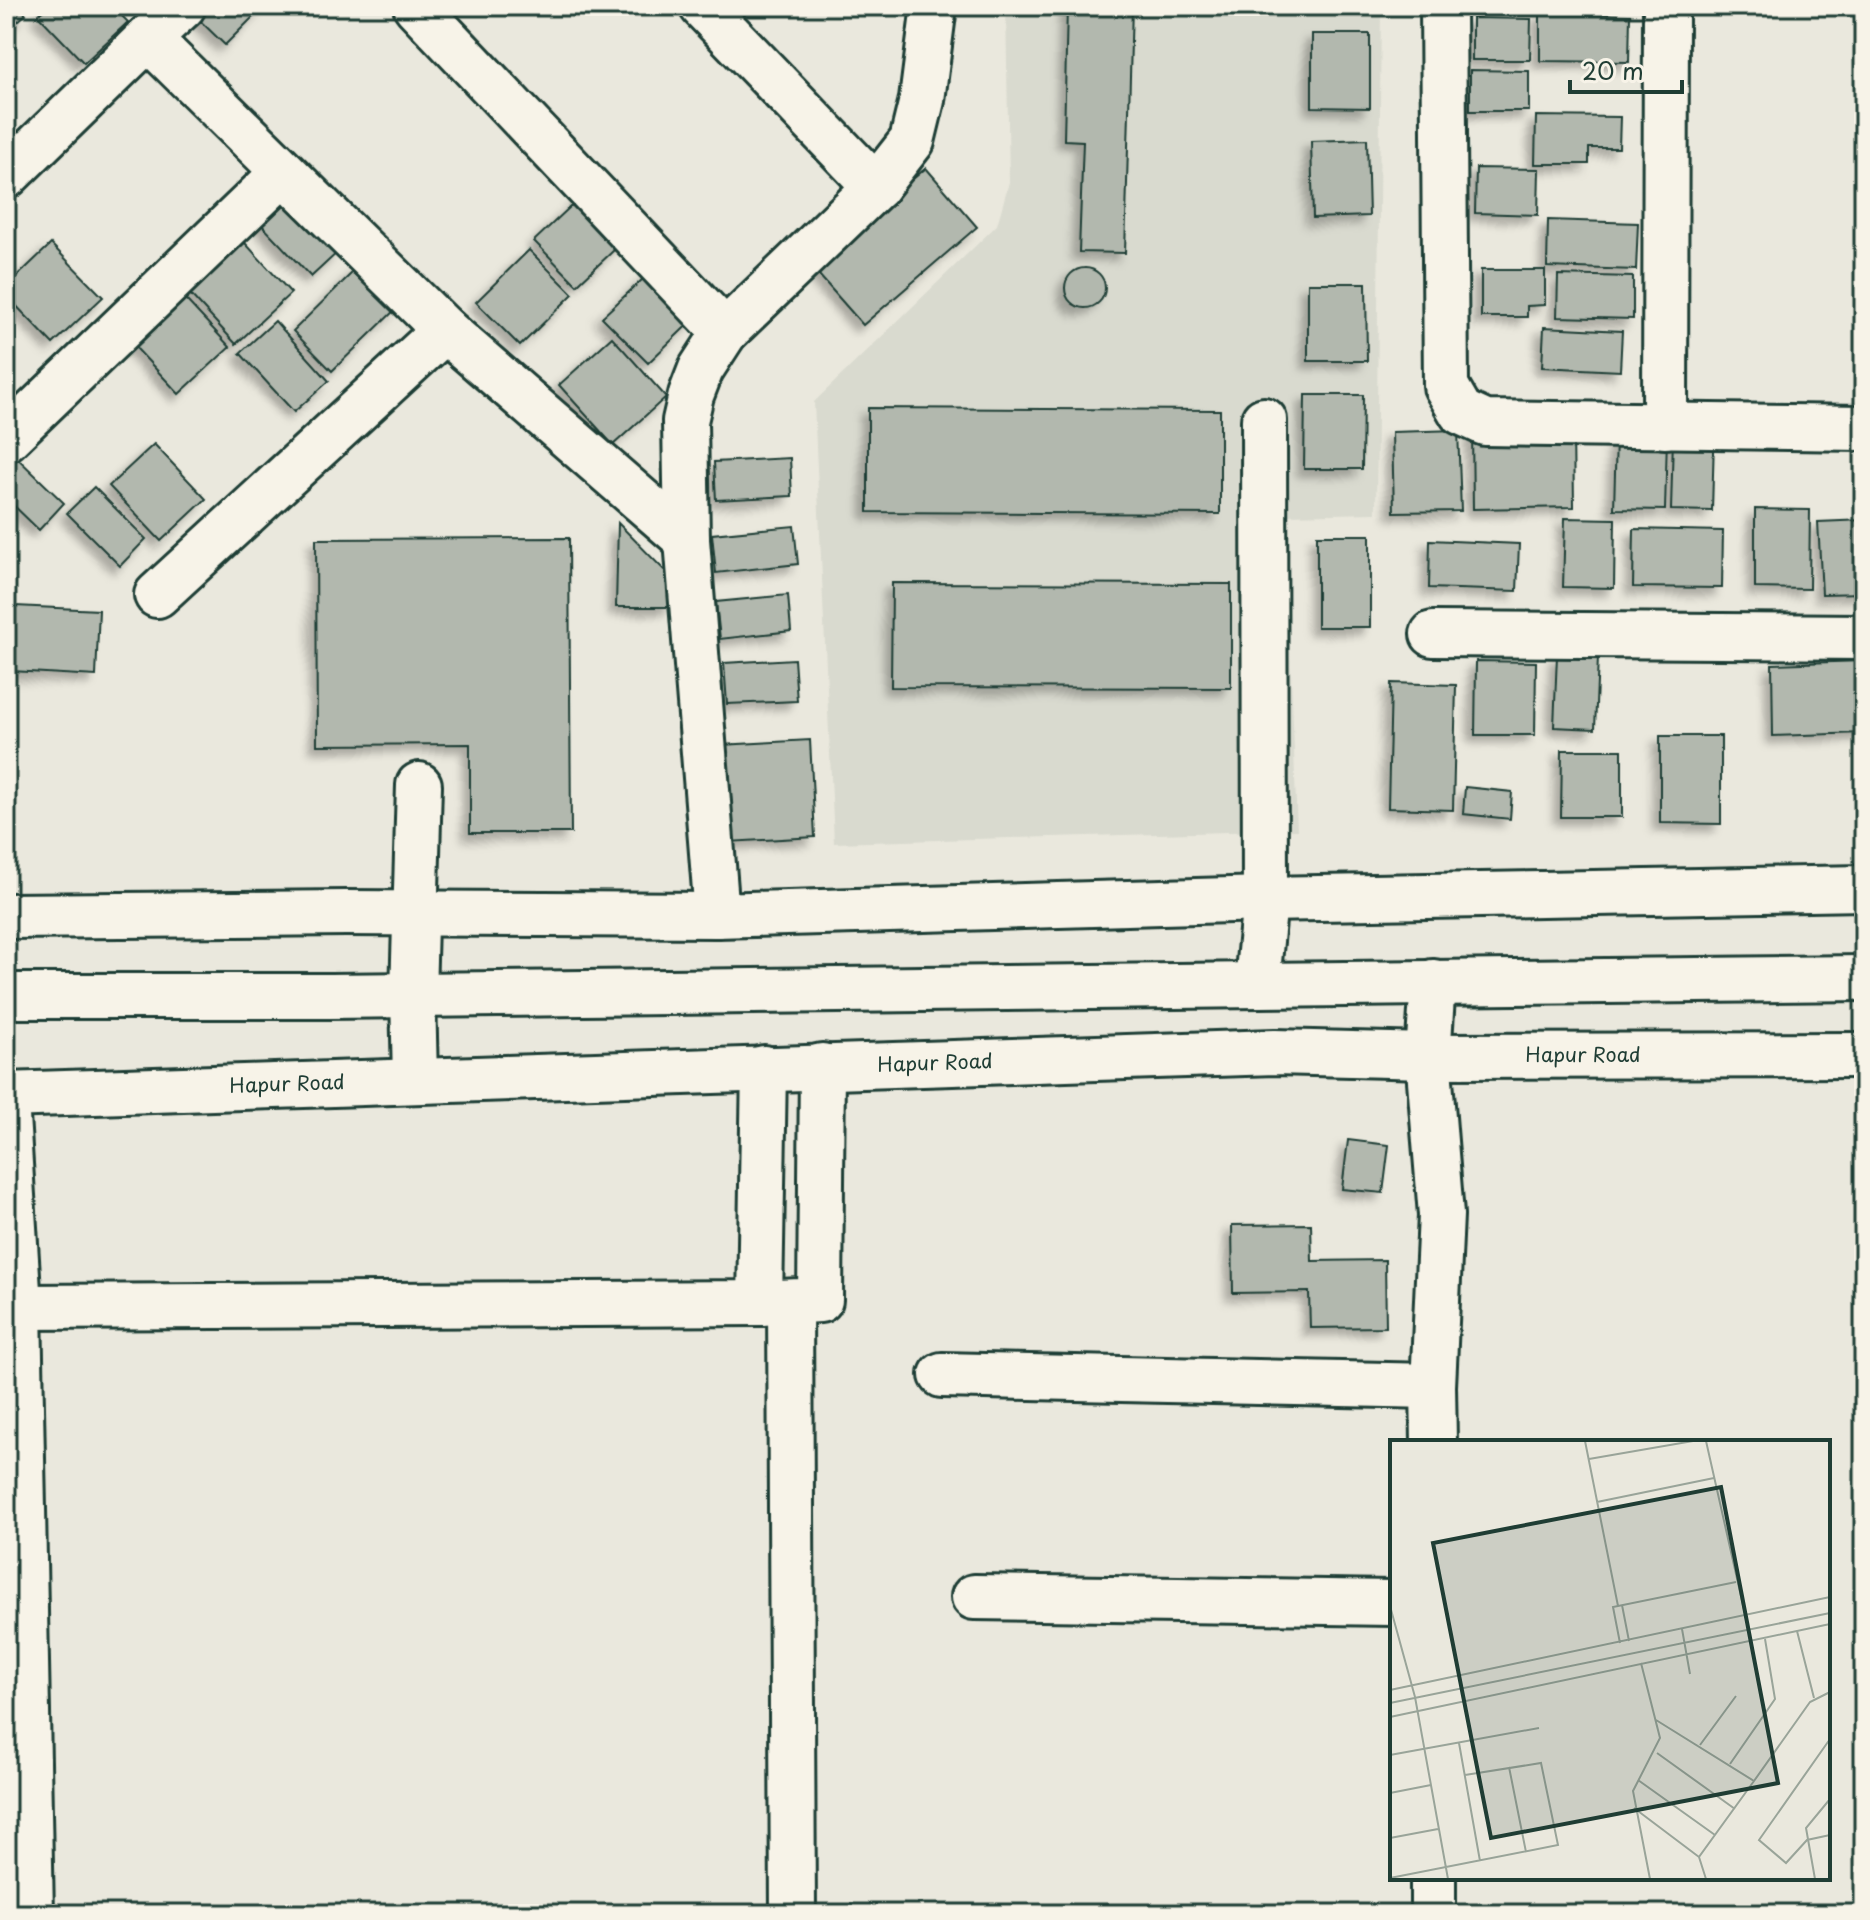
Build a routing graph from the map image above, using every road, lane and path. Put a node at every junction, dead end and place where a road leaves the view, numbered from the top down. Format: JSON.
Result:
{"nodes":[{"id":1,"x":183,"y":6,"type":"edge"},
{"id":2,"x":416,"y":6,"type":"edge"},
{"id":3,"x":702,"y":6,"type":"edge"},
{"id":4,"x":1443,"y":6,"type":"edge"},
{"id":5,"x":1666,"y":6,"type":"edge"},
{"id":6,"x":931,"y":9,"type":"edge"},
{"id":7,"x":148,"y":38,"type":"junction"},
{"id":8,"x":283,"y":173,"type":"junction"},
{"id":9,"x":6,"y":176,"type":"edge"},
{"id":10,"x":876,"y":187,"type":"junction"},
{"id":11,"x":445,"y":330,"type":"junction"},
{"id":12,"x":725,"y":332,"type":"junction"},
{"id":13,"x":1264,"y":420,"type":"dead end"},
{"id":14,"x":1665,"y":426,"type":"junction"},
{"id":15,"x":1864,"y":428,"type":"edge"},
{"id":16,"x":6,"y":439,"type":"edge"},
{"id":17,"x":687,"y":540,"type":"junction"},
{"id":18,"x":157,"y":595,"type":"dead end"},
{"id":19,"x":1433,"y":634,"type":"dead end"},
{"id":20,"x":1864,"y":637,"type":"edge"},
{"id":21,"x":419,"y":785,"type":"dead end"},
{"id":22,"x":1864,"y":888,"type":"edge"},
{"id":23,"x":1265,"y":899,"type":"junction"},
{"id":24,"x":416,"y":914,"type":"junction"},
{"id":25,"x":717,"y":915,"type":"junction"},
{"id":26,"x":6,"y":916,"type":"edge"},
{"id":27,"x":1864,"y":978,"type":"edge"},
{"id":28,"x":1433,"y":982,"type":"junction"},
{"id":29,"x":1257,"y":983,"type":"junction"},
{"id":30,"x":413,"y":994,"type":"junction"},
{"id":31,"x":6,"y":996,"type":"edge"},
{"id":32,"x":1864,"y":1055,"type":"edge"},
{"id":33,"x":1428,"y":1056,"type":"junction"},
{"id":34,"x":822,"y":1066,"type":"junction"},
{"id":35,"x":764,"y":1068,"type":"junction"},
{"id":36,"x":415,"y":1079,"type":"junction"},
{"id":37,"x":6,"y":1097,"type":"edge"},
{"id":38,"x":775,"y":1302,"type":"junction"},
{"id":39,"x":19,"y":1307,"type":"junction"},
{"id":40,"x":942,"y":1375,"type":"dead end"},
{"id":41,"x":1433,"y":1386,"type":"junction"},
{"id":42,"x":1434,"y":1440,"type":"edge"},
{"id":43,"x":974,"y":1597,"type":"dead end"},
{"id":44,"x":1390,"y":1603,"type":"edge"},
{"id":45,"x":1433,"y":1880,"type":"edge"},
{"id":46,"x":31,"y":1914,"type":"edge"},
{"id":47,"x":793,"y":1914,"type":"edge"},
{"id":48,"x":1433,"y":1914,"type":"edge"}],
"edges":[{"from":1,"to":7,"type":"street"},
{"from":2,"to":12,"type":"street"},
{"from":3,"to":10,"type":"street"},
{"from":4,"to":14,"type":"street"},
{"from":5,"to":14,"type":"street"},
{"from":6,"to":10,"type":"street"},
{"from":7,"to":8,"type":"street"},
{"from":7,"to":9,"type":"street"},
{"from":8,"to":11,"type":"street"},
{"from":8,"to":16,"type":"street"},
{"from":10,"to":12,"type":"street"},
{"from":11,"to":17,"type":"street"},
{"from":11,"to":18,"type":"street"},
{"from":12,"to":17,"type":"street"},
{"from":13,"to":23,"type":"street"},
{"from":14,"to":15,"type":"street"},
{"from":17,"to":25,"type":"street"},
{"from":19,"to":20,"type":"street"},
{"from":21,"to":24,"type":"street"},
{"from":22,"to":23,"type":"street"},
{"from":23,"to":25,"type":"street"},
{"from":23,"to":29,"type":"street"},
{"from":24,"to":25,"type":"street"},
{"from":24,"to":26,"type":"street"},
{"from":24,"to":30,"type":"street"},
{"from":27,"to":28,"type":"street"},
{"from":28,"to":29,"type":"street"},
{"from":28,"to":33,"type":"street"},
{"from":29,"to":30,"type":"street"},
{"from":30,"to":31,"type":"street"},
{"from":30,"to":36,"type":"street"},
{"from":32,"to":33,"type":"street","name":"Hapur Road"},
{"from":33,"to":34,"type":"street","name":"Hapur Road"},
{"from":33,"to":41,"type":"street"},
{"from":34,"to":35,"type":"street","name":"Hapur Road"},
{"from":34,"to":38,"type":"street"},
{"from":35,"to":36,"type":"street","name":"Hapur Road"},
{"from":35,"to":38,"type":"street"},
{"from":36,"to":37,"type":"street","name":"Hapur Road"},
{"from":37,"to":39,"type":"street"},
{"from":38,"to":39,"type":"street"},
{"from":38,"to":47,"type":"street"},
{"from":39,"to":46,"type":"street"},
{"from":40,"to":41,"type":"street"},
{"from":41,"to":42,"type":"street"},
{"from":43,"to":44,"type":"street"},
{"from":45,"to":48,"type":"street"}]}
